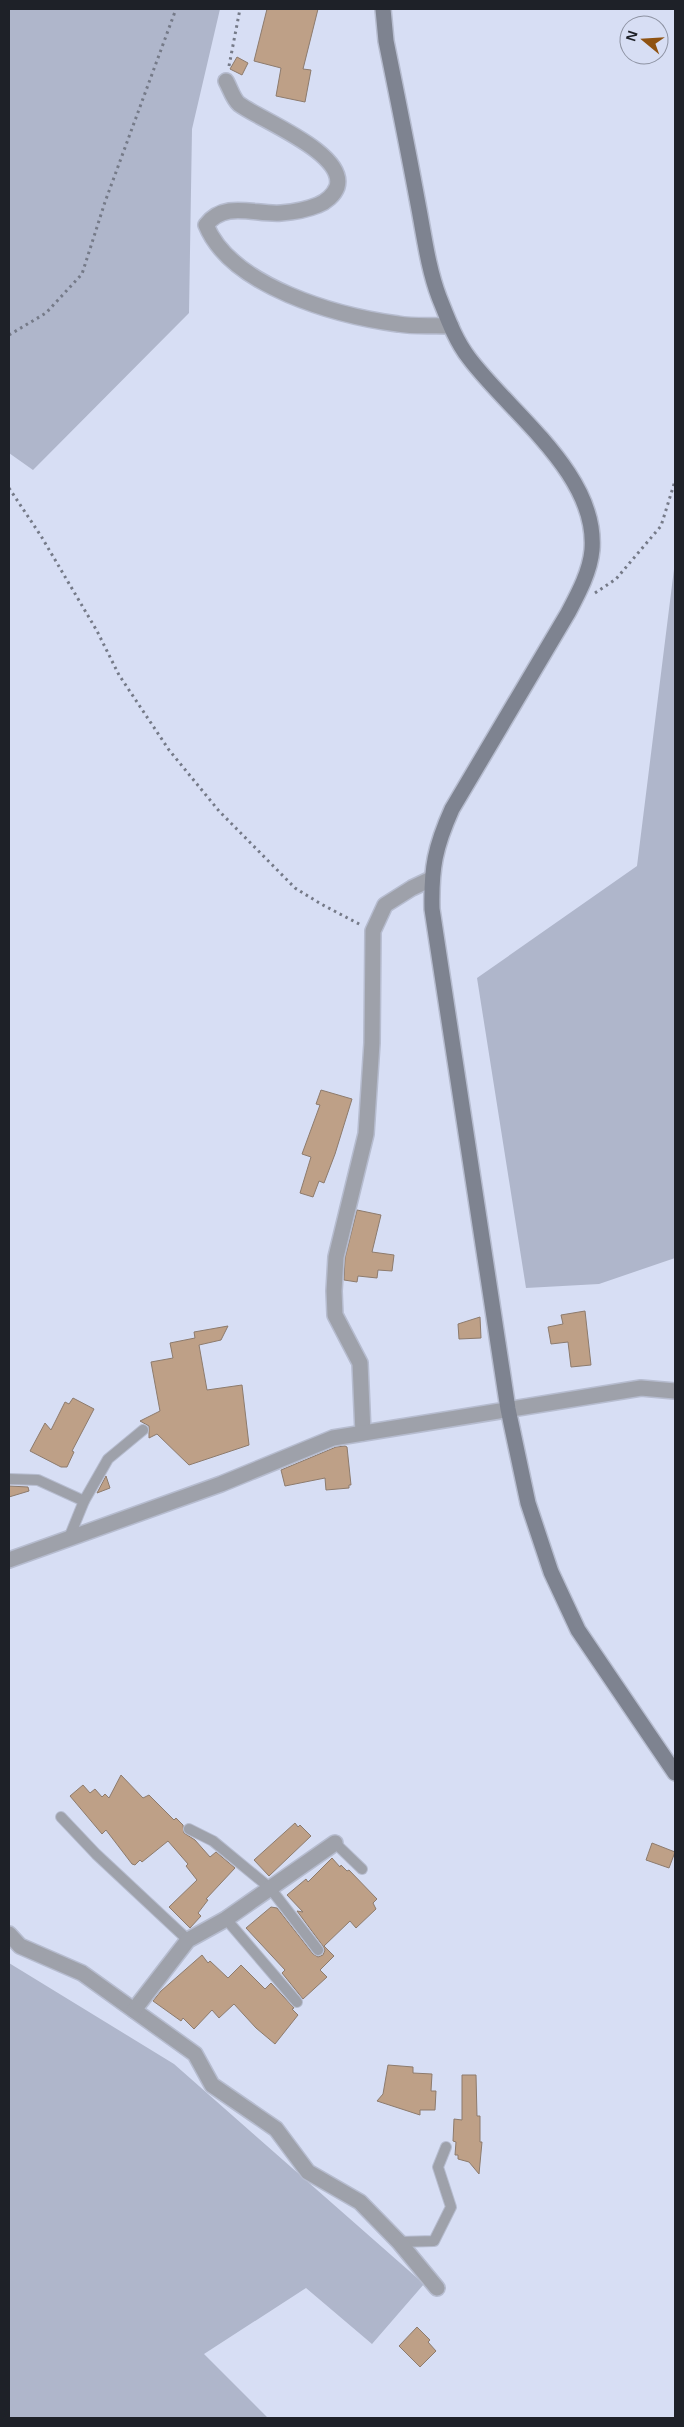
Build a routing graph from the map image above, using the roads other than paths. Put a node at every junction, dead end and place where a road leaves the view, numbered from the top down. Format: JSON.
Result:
{"nodes":[{"id":1,"x":383,"y":9,"type":"edge"},
{"id":2,"x":226,"y":81,"type":"road end"},
{"id":3,"x":451,"y":326,"type":"junction"},
{"id":4,"x":431,"y":880,"type":"junction"},
{"id":5,"x":675,"y":1391,"type":"edge"},
{"id":6,"x":508,"y":1409,"type":"junction"},
{"id":7,"x":143,"y":1430,"type":"dead end"},
{"id":8,"x":364,"y":1433,"type":"junction"},
{"id":9,"x":9,"y":1479,"type":"edge"},
{"id":10,"x":84,"y":1501,"type":"junction"},
{"id":11,"x":68,"y":1538,"type":"junction"},
{"id":12,"x":9,"y":1560,"type":"edge"},
{"id":13,"x":675,"y":1772,"type":"edge"},
{"id":14,"x":61,"y":1817,"type":"dead end"},
{"id":15,"x":189,"y":1829,"type":"dead end"},
{"id":16,"x":335,"y":1843,"type":"joint"},
{"id":17,"x":362,"y":1869,"type":"dead end"},
{"id":18,"x":270,"y":1888,"type":"junction"},
{"id":19,"x":226,"y":1919,"type":"junction"},
{"id":20,"x":9,"y":1934,"type":"edge"},
{"id":21,"x":188,"y":1940,"type":"junction"},
{"id":22,"x":318,"y":1950,"type":"dead end"},
{"id":23,"x":297,"y":2002,"type":"dead end"},
{"id":24,"x":134,"y":2010,"type":"junction"},
{"id":25,"x":446,"y":2147,"type":"dead end"},
{"id":26,"x":399,"y":2242,"type":"junction"},
{"id":27,"x":438,"y":2288,"type":"dead end"}],
"edges":[{"from":1,"to":3,"type":"street"},
{"from":2,"to":3,"type":"street"},
{"from":3,"to":4,"type":"street"},
{"from":4,"to":6,"type":"street"},
{"from":4,"to":8,"type":"street"},
{"from":5,"to":6,"type":"street"},
{"from":6,"to":8,"type":"street"},
{"from":6,"to":13,"type":"street"},
{"from":7,"to":10,"type":"lane"},
{"from":8,"to":11,"type":"street"},
{"from":9,"to":10,"type":"lane"},
{"from":10,"to":11,"type":"lane"},
{"from":11,"to":12,"type":"street"},
{"from":14,"to":21,"type":"lane"},
{"from":15,"to":18,"type":"lane"},
{"from":16,"to":17,"type":"lane"},
{"from":16,"to":18,"type":"street"},
{"from":18,"to":19,"type":"street"},
{"from":18,"to":22,"type":"lane"},
{"from":19,"to":21,"type":"street"},
{"from":19,"to":23,"type":"lane"},
{"from":20,"to":24,"type":"street"},
{"from":21,"to":24,"type":"street"},
{"from":24,"to":26,"type":"street"},
{"from":25,"to":26,"type":"lane"},
{"from":26,"to":27,"type":"street"}]}
